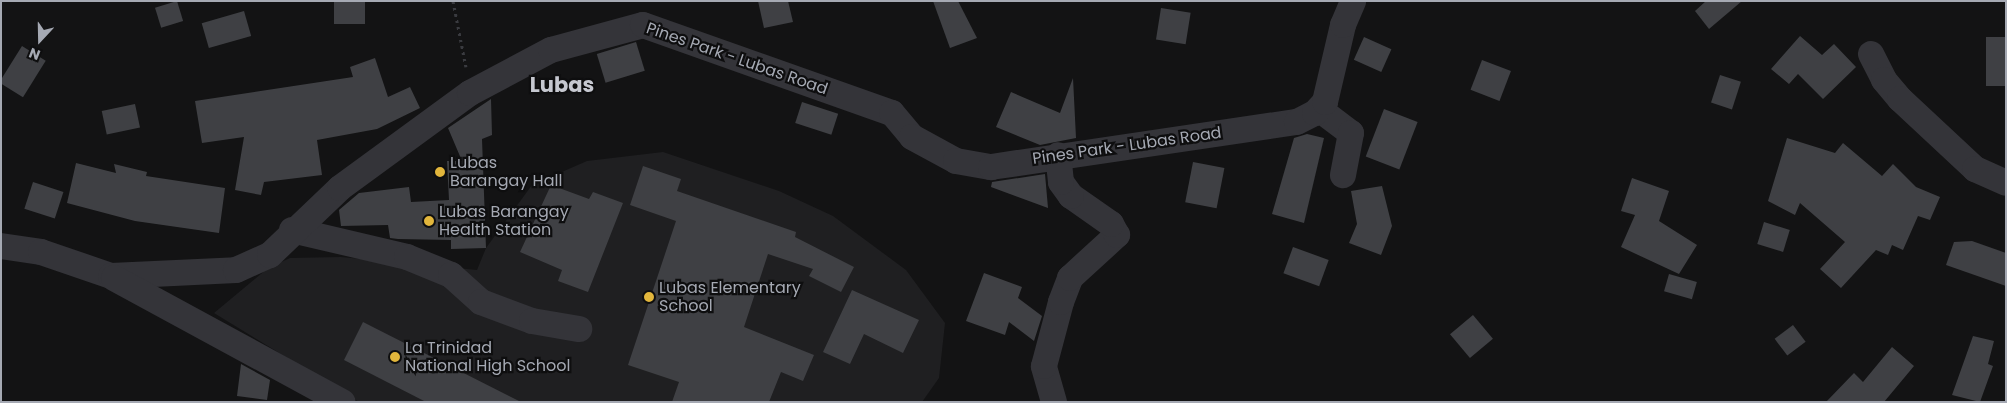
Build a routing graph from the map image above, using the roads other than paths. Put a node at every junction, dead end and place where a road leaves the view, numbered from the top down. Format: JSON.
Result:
{"nodes":[{"id":1,"x":1353,"y":1,"type":"edge"},
{"id":2,"x":1871,"y":54,"type":"dead end"},
{"id":3,"x":1319,"y":109,"type":"junction"},
{"id":4,"x":1058,"y":155,"type":"junction"},
{"id":5,"x":1343,"y":175,"type":"dead end"},
{"id":6,"x":2006,"y":183,"type":"edge"},
{"id":7,"x":292,"y":230,"type":"junction"},
{"id":8,"x":1,"y":246,"type":"edge"},
{"id":9,"x":111,"y":276,"type":"junction"},
{"id":10,"x":578,"y":329,"type":"dead end"},
{"id":11,"x":342,"y":402,"type":"edge"},
{"id":12,"x":1054,"y":402,"type":"edge"}],
"edges":[{"from":1,"to":3,"type":"street"},
{"from":2,"to":6,"type":"street"},
{"from":3,"to":4,"type":"street","name":"Pines Park - Lubas Road"},
{"from":3,"to":5,"type":"street"},
{"from":4,"to":7,"type":"street","name":"Pines Park - Lubas Road"},
{"from":4,"to":12,"type":"street"},
{"from":7,"to":9,"type":"street","name":"Pines Park - Lubas Road"},
{"from":7,"to":10,"type":"street"},
{"from":8,"to":9,"type":"street","name":"Pines Park - Lubas Road"},
{"from":9,"to":11,"type":"street"}]}
